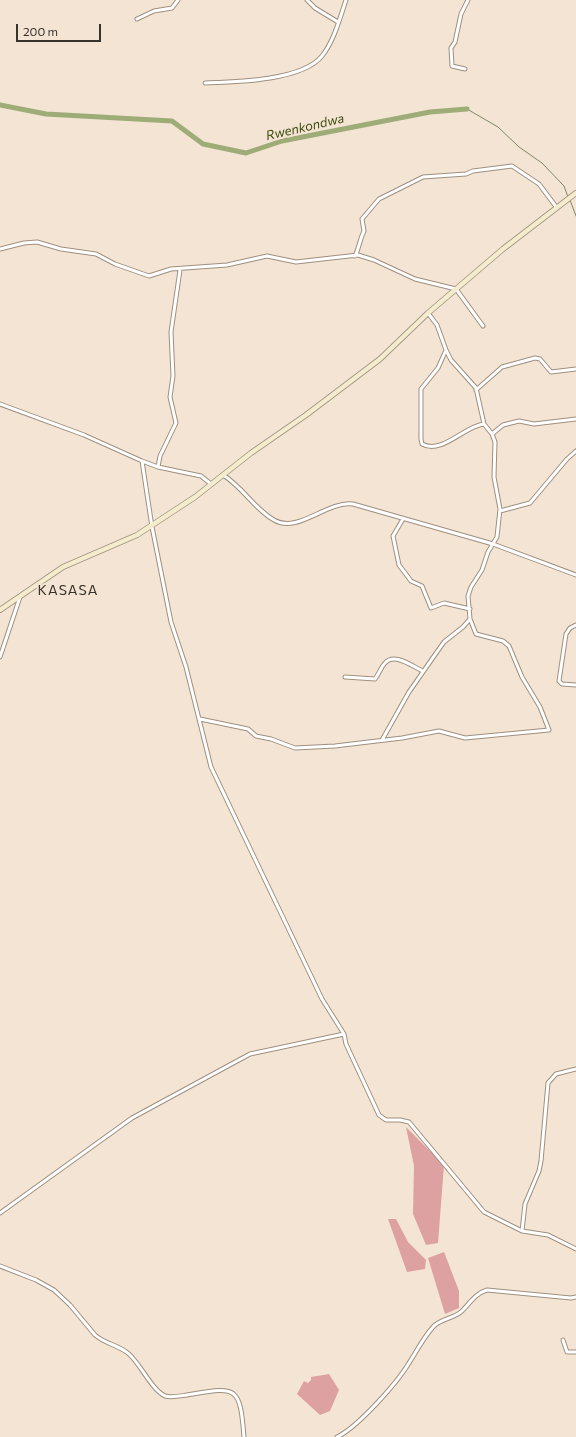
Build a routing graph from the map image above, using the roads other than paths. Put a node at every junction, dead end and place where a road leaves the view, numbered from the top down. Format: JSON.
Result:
{"nodes":[{"id":1,"x":178,"y":0,"type":"edge"},
{"id":2,"x":308,"y":0,"type":"edge"},
{"id":3,"x":346,"y":0,"type":"edge"},
{"id":4,"x":468,"y":0,"type":"edge"},
{"id":5,"x":137,"y":19,"type":"dead end"},
{"id":6,"x":338,"y":22,"type":"junction"},
{"id":7,"x":465,"y":69,"type":"dead end"},
{"id":8,"x":205,"y":83,"type":"dead end"},
{"id":9,"x":575,"y":193,"type":"edge"},
{"id":10,"x":557,"y":208,"type":"junction"},
{"id":11,"x":359,"y":248,"type":"junction"},
{"id":12,"x":0,"y":249,"type":"edge"},
{"id":13,"x":355,"y":256,"type":"junction"},
{"id":14,"x":364,"y":256,"type":"junction"},
{"id":15,"x":180,"y":270,"type":"junction"},
{"id":16,"x":456,"y":289,"type":"junction"},
{"id":17,"x":428,"y":313,"type":"junction"},
{"id":18,"x":483,"y":326,"type":"dead end"},
{"id":19,"x":446,"y":350,"type":"junction"},
{"id":20,"x":576,"y":369,"type":"edge"},
{"id":21,"x":476,"y":390,"type":"junction"},
{"id":22,"x":0,"y":404,"type":"edge"},
{"id":23,"x":576,"y":418,"type":"edge"},
{"id":24,"x":484,"y":424,"type":"junction"},
{"id":25,"x":492,"y":434,"type":"junction"},
{"id":26,"x":576,"y":451,"type":"edge"},
{"id":27,"x":142,"y":461,"type":"junction"},
{"id":28,"x":158,"y":467,"type":"junction"},
{"id":29,"x":223,"y":475,"type":"junction"},
{"id":30,"x":211,"y":484,"type":"junction"},
{"id":31,"x":500,"y":511,"type":"junction"},
{"id":32,"x":402,"y":518,"type":"junction"},
{"id":33,"x":152,"y":526,"type":"junction"},
{"id":34,"x":493,"y":544,"type":"junction"},
{"id":35,"x":576,"y":575,"type":"edge"},
{"id":36,"x":20,"y":597,"type":"junction"},
{"id":37,"x":470,"y":609,"type":"junction"},
{"id":38,"x":0,"y":610,"type":"edge"},
{"id":39,"x":470,"y":619,"type":"junction"},
{"id":40,"x":576,"y":625,"type":"edge"},
{"id":41,"x":0,"y":657,"type":"edge"},
{"id":42,"x":423,"y":671,"type":"junction"},
{"id":43,"x":345,"y":677,"type":"dead end"},
{"id":44,"x":576,"y":685,"type":"edge"},
{"id":45,"x":200,"y":719,"type":"junction"},
{"id":46,"x":382,"y":740,"type":"junction"},
{"id":47,"x":344,"y":1034,"type":"junction"},
{"id":48,"x":576,"y":1069,"type":"edge"},
{"id":49,"x":0,"y":1212,"type":"edge"},
{"id":50,"x":522,"y":1230,"type":"junction"},
{"id":51,"x":576,"y":1249,"type":"edge"},
{"id":52,"x":0,"y":1266,"type":"edge"},
{"id":53,"x":576,"y":1297,"type":"edge"},
{"id":54,"x":563,"y":1340,"type":"dead end"},
{"id":55,"x":576,"y":1352,"type":"edge"},
{"id":56,"x":244,"y":1437,"type":"edge"},
{"id":57,"x":337,"y":1437,"type":"edge"}],
"edges":[{"from":1,"to":5,"type":"street"},
{"from":2,"to":6,"type":"street"},
{"from":3,"to":6,"type":"street"},
{"from":4,"to":7,"type":"street"},
{"from":6,"to":8,"type":"street"},
{"from":9,"to":10,"type":"street"},
{"from":10,"to":11,"type":"street"},
{"from":10,"to":16,"type":"street"},
{"from":11,"to":13,"type":"street"},
{"from":11,"to":14,"type":"street"},
{"from":12,"to":15,"type":"street"},
{"from":13,"to":14,"type":"street"},
{"from":13,"to":15,"type":"street"},
{"from":14,"to":16,"type":"street"},
{"from":15,"to":28,"type":"street"},
{"from":16,"to":17,"type":"street"},
{"from":16,"to":18,"type":"street"},
{"from":17,"to":19,"type":"street"},
{"from":17,"to":29,"type":"street"},
{"from":19,"to":21,"type":"street"},
{"from":19,"to":24,"type":"street"},
{"from":20,"to":21,"type":"street"},
{"from":21,"to":24,"type":"street"},
{"from":22,"to":27,"type":"street"},
{"from":23,"to":25,"type":"street"},
{"from":24,"to":25,"type":"street"},
{"from":25,"to":31,"type":"street"},
{"from":26,"to":31,"type":"street"},
{"from":27,"to":28,"type":"street"},
{"from":27,"to":33,"type":"street"},
{"from":28,"to":30,"type":"street"},
{"from":29,"to":30,"type":"street"},
{"from":29,"to":32,"type":"street"},
{"from":30,"to":33,"type":"street"},
{"from":31,"to":34,"type":"street"},
{"from":32,"to":34,"type":"street"},
{"from":32,"to":37,"type":"street"},
{"from":33,"to":36,"type":"street"},
{"from":33,"to":45,"type":"street"},
{"from":34,"to":35,"type":"street"},
{"from":34,"to":37,"type":"street"},
{"from":36,"to":38,"type":"street"},
{"from":36,"to":41,"type":"street"},
{"from":37,"to":39,"type":"street"},
{"from":39,"to":42,"type":"street"},
{"from":39,"to":46,"type":"street"},
{"from":40,"to":44,"type":"street"},
{"from":42,"to":43,"type":"street"},
{"from":42,"to":46,"type":"street"},
{"from":45,"to":46,"type":"street"},
{"from":45,"to":47,"type":"street"},
{"from":47,"to":49,"type":"street"},
{"from":47,"to":50,"type":"street"},
{"from":48,"to":50,"type":"street"},
{"from":50,"to":51,"type":"street"},
{"from":52,"to":56,"type":"street"},
{"from":53,"to":57,"type":"street"},
{"from":54,"to":55,"type":"street"}]}
